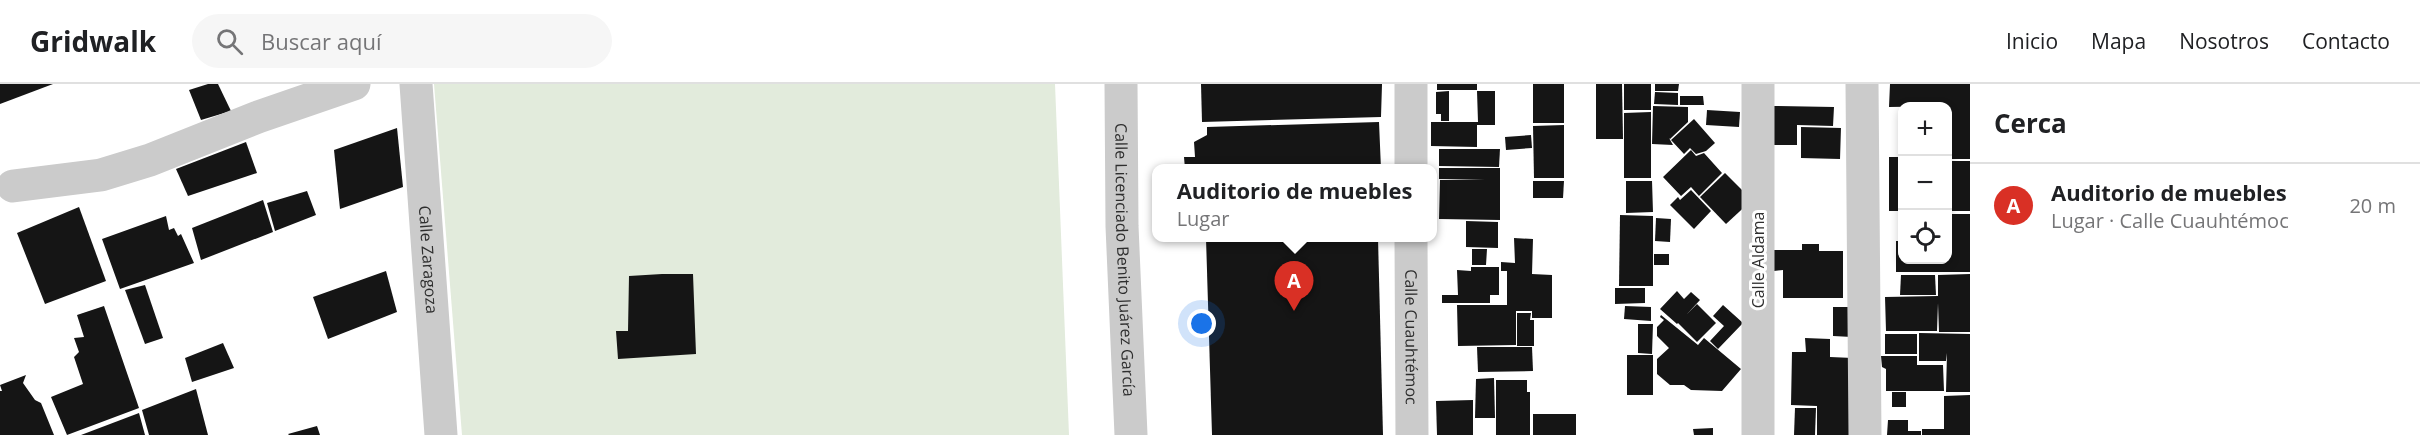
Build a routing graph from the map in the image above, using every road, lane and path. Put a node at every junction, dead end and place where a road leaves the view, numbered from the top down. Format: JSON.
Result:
{"nodes":[{"id":1,"x":354,"y":84,"type":"edge"},
{"id":2,"x":416,"y":84,"type":"edge"},
{"id":3,"x":1121,"y":84,"type":"edge"},
{"id":4,"x":1411,"y":84,"type":"edge"},
{"id":5,"x":1758,"y":84,"type":"edge"},
{"id":6,"x":1862,"y":84,"type":"edge"},
{"id":7,"x":1411,"y":164,"type":"edge"},
{"id":8,"x":13,"y":186,"type":"dead end"},
{"id":9,"x":1411,"y":242,"type":"edge"},
{"id":10,"x":441,"y":435,"type":"edge"},
{"id":11,"x":1131,"y":435,"type":"edge"},
{"id":12,"x":1412,"y":435,"type":"edge"},
{"id":13,"x":1758,"y":435,"type":"edge"},
{"id":14,"x":1865,"y":435,"type":"edge"}],
"edges":[{"from":1,"to":8,"type":"street"},
{"from":2,"to":10,"type":"street","name":"Calle Zaragoza"},
{"from":3,"to":11,"type":"street","name":"Calle Licenciado Benito Juárez García"},
{"from":4,"to":7,"type":"street"},
{"from":5,"to":13,"type":"street","name":"Calle Aldama"},
{"from":6,"to":14,"type":"street"},
{"from":9,"to":12,"type":"street","name":"Calle Cuauhtémoc"}]}
